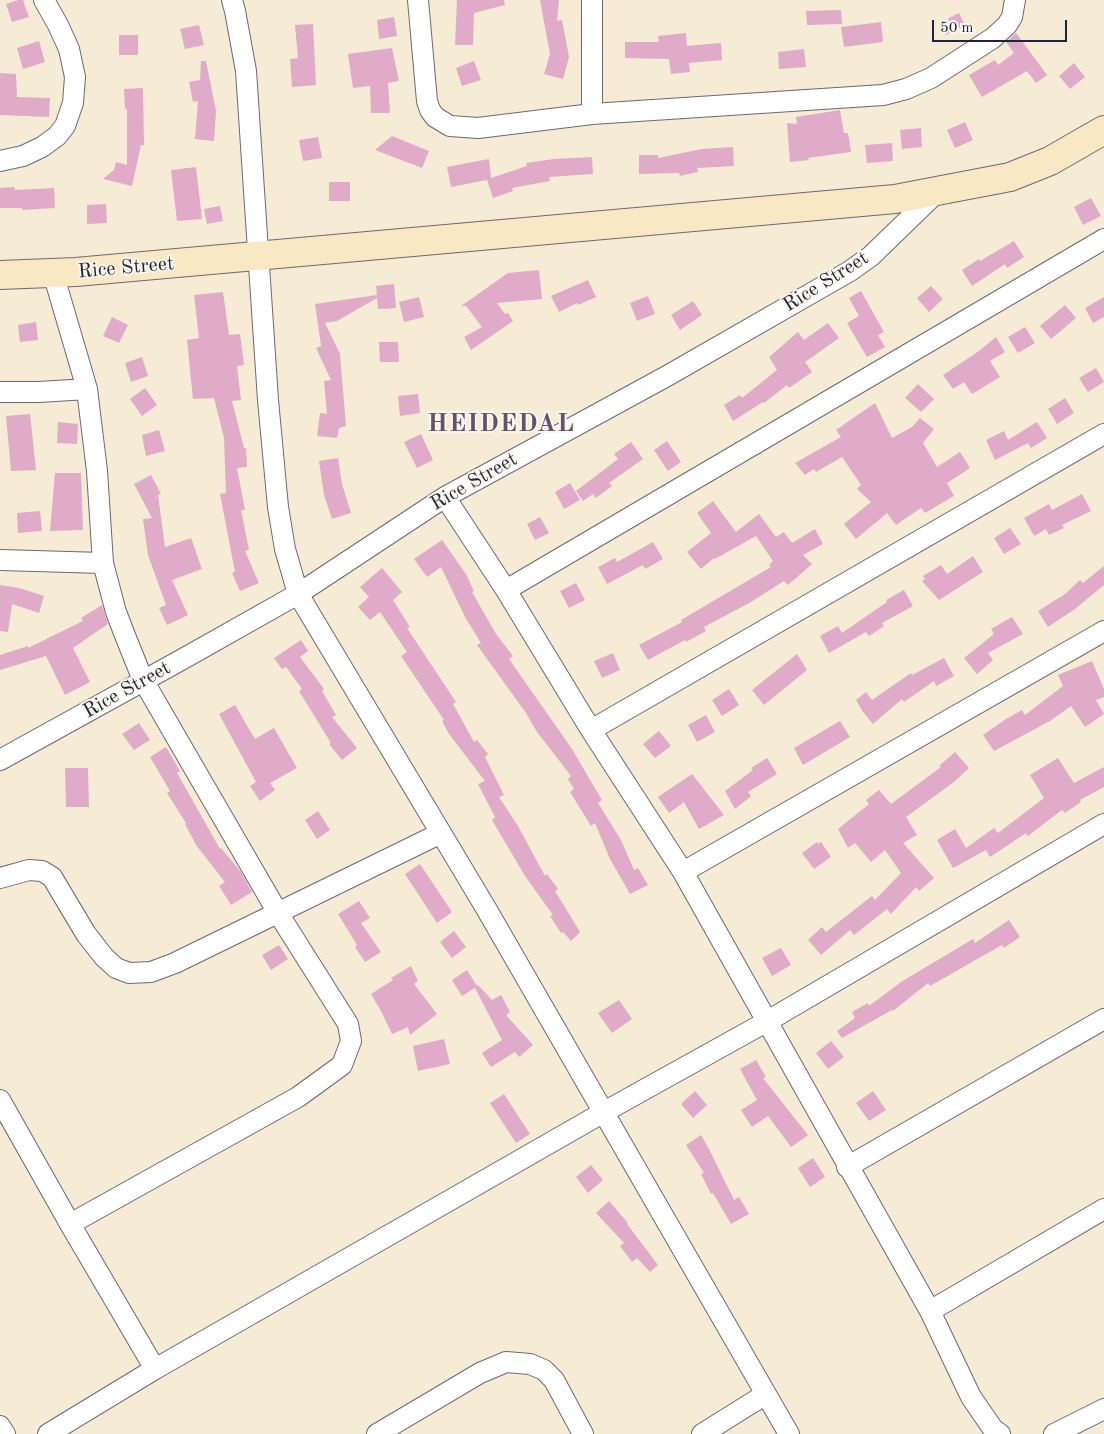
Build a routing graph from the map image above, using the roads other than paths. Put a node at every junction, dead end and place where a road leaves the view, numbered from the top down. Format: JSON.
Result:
{"nodes":[{"id":1,"x":44,"y":0,"type":"edge"},
{"id":2,"x":232,"y":0,"type":"edge"},
{"id":3,"x":418,"y":0,"type":"edge"},
{"id":4,"x":592,"y":0,"type":"edge"},
{"id":5,"x":1015,"y":0,"type":"edge"},
{"id":6,"x":592,"y":114,"type":"junction"},
{"id":7,"x":1104,"y":130,"type":"edge"},
{"id":8,"x":0,"y":161,"type":"edge"},
{"id":9,"x":938,"y":191,"type":"junction"},
{"id":10,"x":1104,"y":239,"type":"edge"},
{"id":11,"x":258,"y":257,"type":"junction"},
{"id":12,"x":53,"y":273,"type":"junction"},
{"id":13,"x":0,"y":275,"type":"edge"},
{"id":14,"x":87,"y":389,"type":"junction"},
{"id":15,"x":0,"y":392,"type":"edge"},
{"id":16,"x":1104,"y":434,"type":"edge"},
{"id":17,"x":445,"y":497,"type":"junction"},
{"id":18,"x":0,"y":560,"type":"edge"},
{"id":19,"x":103,"y":563,"type":"junction"},
{"id":20,"x":506,"y":590,"type":"junction"},
{"id":21,"x":298,"y":594,"type":"junction"},
{"id":22,"x":1104,"y":631,"type":"edge"},
{"id":23,"x":143,"y":680,"type":"junction"},
{"id":24,"x":591,"y":730,"type":"junction"},
{"id":25,"x":0,"y":760,"type":"edge"},
{"id":26,"x":1104,"y":824,"type":"edge"},
{"id":27,"x":441,"y":832,"type":"junction"},
{"id":28,"x":683,"y":872,"type":"junction"},
{"id":29,"x":0,"y":878,"type":"edge"},
{"id":30,"x":278,"y":913,"type":"junction"},
{"id":31,"x":1104,"y":1019,"type":"edge"},
{"id":32,"x":766,"y":1022,"type":"junction"},
{"id":33,"x":0,"y":1100,"type":"edge"},
{"id":34,"x":604,"y":1112,"type":"junction"},
{"id":35,"x":847,"y":1166,"type":"junction"},
{"id":36,"x":1104,"y":1209,"type":"edge"},
{"id":37,"x":70,"y":1224,"type":"junction"},
{"id":38,"x":930,"y":1311,"type":"junction"},
{"id":39,"x":155,"y":1369,"type":"junction"},
{"id":40,"x":766,"y":1394,"type":"junction"},
{"id":41,"x":1104,"y":1409,"type":"edge"},
{"id":42,"x":0,"y":1426,"type":"edge"},
{"id":43,"x":5,"y":1434,"type":"edge"},
{"id":44,"x":48,"y":1434,"type":"edge"},
{"id":45,"x":377,"y":1434,"type":"edge"},
{"id":46,"x":583,"y":1434,"type":"edge"},
{"id":47,"x":702,"y":1434,"type":"edge"},
{"id":48,"x":789,"y":1434,"type":"edge"},
{"id":49,"x":1000,"y":1434,"type":"edge"},
{"id":50,"x":1054,"y":1434,"type":"edge"}],
"edges":[{"from":1,"to":8,"type":"street"},
{"from":2,"to":11,"type":"street"},
{"from":3,"to":6,"type":"street"},
{"from":4,"to":6,"type":"street"},
{"from":5,"to":6,"type":"street"},
{"from":7,"to":9,"type":"street","name":"Rice Street"},
{"from":9,"to":11,"type":"street","name":"Rice Street"},
{"from":9,"to":17,"type":"street","name":"Rice Street"},
{"from":10,"to":20,"type":"street"},
{"from":11,"to":12,"type":"street","name":"Rice Street"},
{"from":11,"to":21,"type":"street"},
{"from":12,"to":13,"type":"street","name":"Rice Street"},
{"from":12,"to":14,"type":"street"},
{"from":14,"to":15,"type":"street"},
{"from":14,"to":19,"type":"street"},
{"from":16,"to":24,"type":"street"},
{"from":17,"to":20,"type":"street"},
{"from":17,"to":21,"type":"street","name":"Rice Street"},
{"from":18,"to":19,"type":"street"},
{"from":19,"to":23,"type":"street"},
{"from":20,"to":24,"type":"street"},
{"from":21,"to":23,"type":"street","name":"Rice Street"},
{"from":21,"to":27,"type":"street"},
{"from":22,"to":28,"type":"street"},
{"from":23,"to":25,"type":"street","name":"Rice Street"},
{"from":23,"to":30,"type":"street"},
{"from":24,"to":28,"type":"street"},
{"from":26,"to":32,"type":"street"},
{"from":27,"to":30,"type":"street"},
{"from":27,"to":34,"type":"street"},
{"from":28,"to":32,"type":"street"},
{"from":29,"to":30,"type":"street"},
{"from":30,"to":37,"type":"street"},
{"from":31,"to":35,"type":"street"},
{"from":32,"to":34,"type":"street"},
{"from":32,"to":35,"type":"street"},
{"from":33,"to":37,"type":"street"},
{"from":34,"to":39,"type":"street"},
{"from":34,"to":40,"type":"street"},
{"from":35,"to":38,"type":"street"},
{"from":36,"to":38,"type":"street"},
{"from":37,"to":39,"type":"street"},
{"from":38,"to":49,"type":"street"},
{"from":39,"to":44,"type":"street"},
{"from":40,"to":47,"type":"street"},
{"from":40,"to":48,"type":"street"},
{"from":41,"to":50,"type":"street"},
{"from":42,"to":43,"type":"street"},
{"from":45,"to":46,"type":"street"}]}
